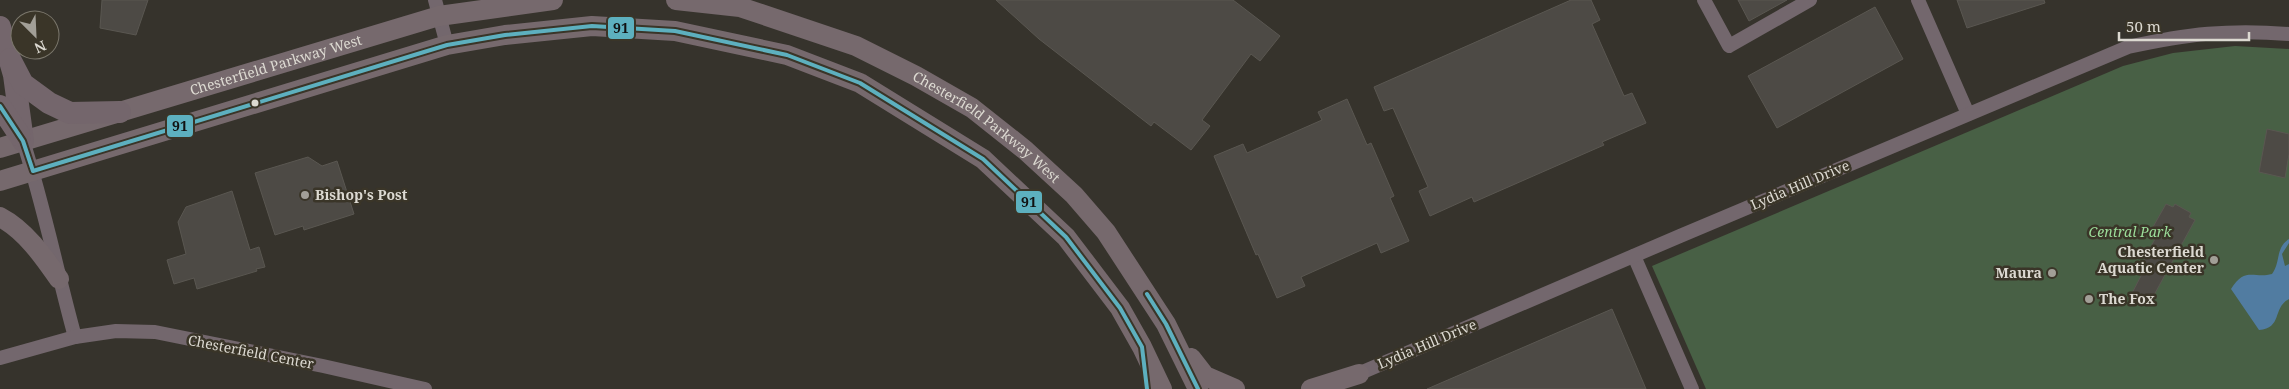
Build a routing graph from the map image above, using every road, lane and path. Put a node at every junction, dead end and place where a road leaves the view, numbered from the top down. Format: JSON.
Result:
{"nodes":[{"id":1,"x":553,"y":0,"type":"edge"},
{"id":2,"x":676,"y":0,"type":"edge"},
{"id":3,"x":1704,"y":0,"type":"edge"},
{"id":4,"x":1810,"y":0,"type":"edge"},
{"id":5,"x":1918,"y":0,"type":"edge"},
{"id":6,"x":437,"y":8,"type":"edge"},
{"id":7,"x":0,"y":28,"type":"edge"},
{"id":8,"x":2289,"y":34,"type":"edge"},
{"id":9,"x":447,"y":45,"type":"junction"},
{"id":10,"x":10,"y":58,"type":"edge"},
{"id":11,"x":10,"y":60,"type":"edge"},
{"id":12,"x":11,"y":60,"type":"edge"},
{"id":13,"x":0,"y":106,"type":"edge"},
{"id":14,"x":120,"y":112,"type":"junction"},
{"id":15,"x":1968,"y":114,"type":"junction"},
{"id":16,"x":23,"y":141,"type":"junction"},
{"id":17,"x":0,"y":148,"type":"edge"},
{"id":18,"x":33,"y":171,"type":"junction"},
{"id":19,"x":0,"y":182,"type":"edge"},
{"id":20,"x":0,"y":218,"type":"edge"},
{"id":21,"x":1634,"y":256,"type":"junction"},
{"id":22,"x":59,"y":279,"type":"junction"},
{"id":23,"x":1169,"y":329,"type":"junction"},
{"id":24,"x":75,"y":337,"type":"junction"},
{"id":25,"x":1142,"y":347,"type":"junction"},
{"id":26,"x":0,"y":358,"type":"edge"},
{"id":27,"x":1359,"y":374,"type":"junction"},
{"id":28,"x":426,"y":389,"type":"edge"},
{"id":29,"x":1147,"y":389,"type":"edge"},
{"id":30,"x":1162,"y":389,"type":"edge"},
{"id":31,"x":1198,"y":389,"type":"edge"},
{"id":32,"x":1236,"y":389,"type":"edge"},
{"id":33,"x":1311,"y":389,"type":"edge"},
{"id":34,"x":1323,"y":389,"type":"edge"},
{"id":35,"x":1692,"y":389,"type":"edge"}],
"edges":[{"from":1,"to":6,"type":"street","name":"Chesterfield Parkway West"},
{"from":2,"to":23,"type":"street","name":"Chesterfield Parkway West"},
{"from":3,"to":4,"type":"street"},
{"from":5,"to":15,"type":"street"},
{"from":6,"to":9,"type":"street"},
{"from":6,"to":14,"type":"street","name":"Chesterfield Parkway West"},
{"from":7,"to":10,"type":"main road"},
{"from":8,"to":15,"type":"street","name":"Lydia Hill Drive"},
{"from":9,"to":18,"type":"street","name":"Chesterfield Parkway West"},
{"from":9,"to":25,"type":"street","name":"Chesterfield Parkway West"},
{"from":11,"to":16,"type":"main road"},
{"from":12,"to":14,"type":"main road"},
{"from":13,"to":16,"type":"main road"},
{"from":14,"to":16,"type":"street","name":"Chesterfield Parkway West"},
{"from":15,"to":21,"type":"street","name":"Lydia Hill Drive"},
{"from":16,"to":17,"type":"street","name":"Chesterfield Parkway West"},
{"from":16,"to":18,"type":"street"},
{"from":18,"to":19,"type":"street","name":"Chesterfield Parkway West"},
{"from":18,"to":22,"type":"street"},
{"from":20,"to":22,"type":"street"},
{"from":21,"to":27,"type":"street","name":"Lydia Hill Drive"},
{"from":21,"to":35,"type":"street"},
{"from":22,"to":24,"type":"street"},
{"from":23,"to":31,"type":"street","name":"Chesterfield Parkway West"},
{"from":23,"to":32,"type":"street"},
{"from":24,"to":26,"type":"street","name":"Chesterfield Center"},
{"from":24,"to":28,"type":"street","name":"Chesterfield Center"},
{"from":25,"to":29,"type":"street"},
{"from":25,"to":30,"type":"street","name":"Chesterfield Parkway West"},
{"from":27,"to":33,"type":"street"},
{"from":27,"to":34,"type":"street","name":"Lydia Hill Drive"}]}
